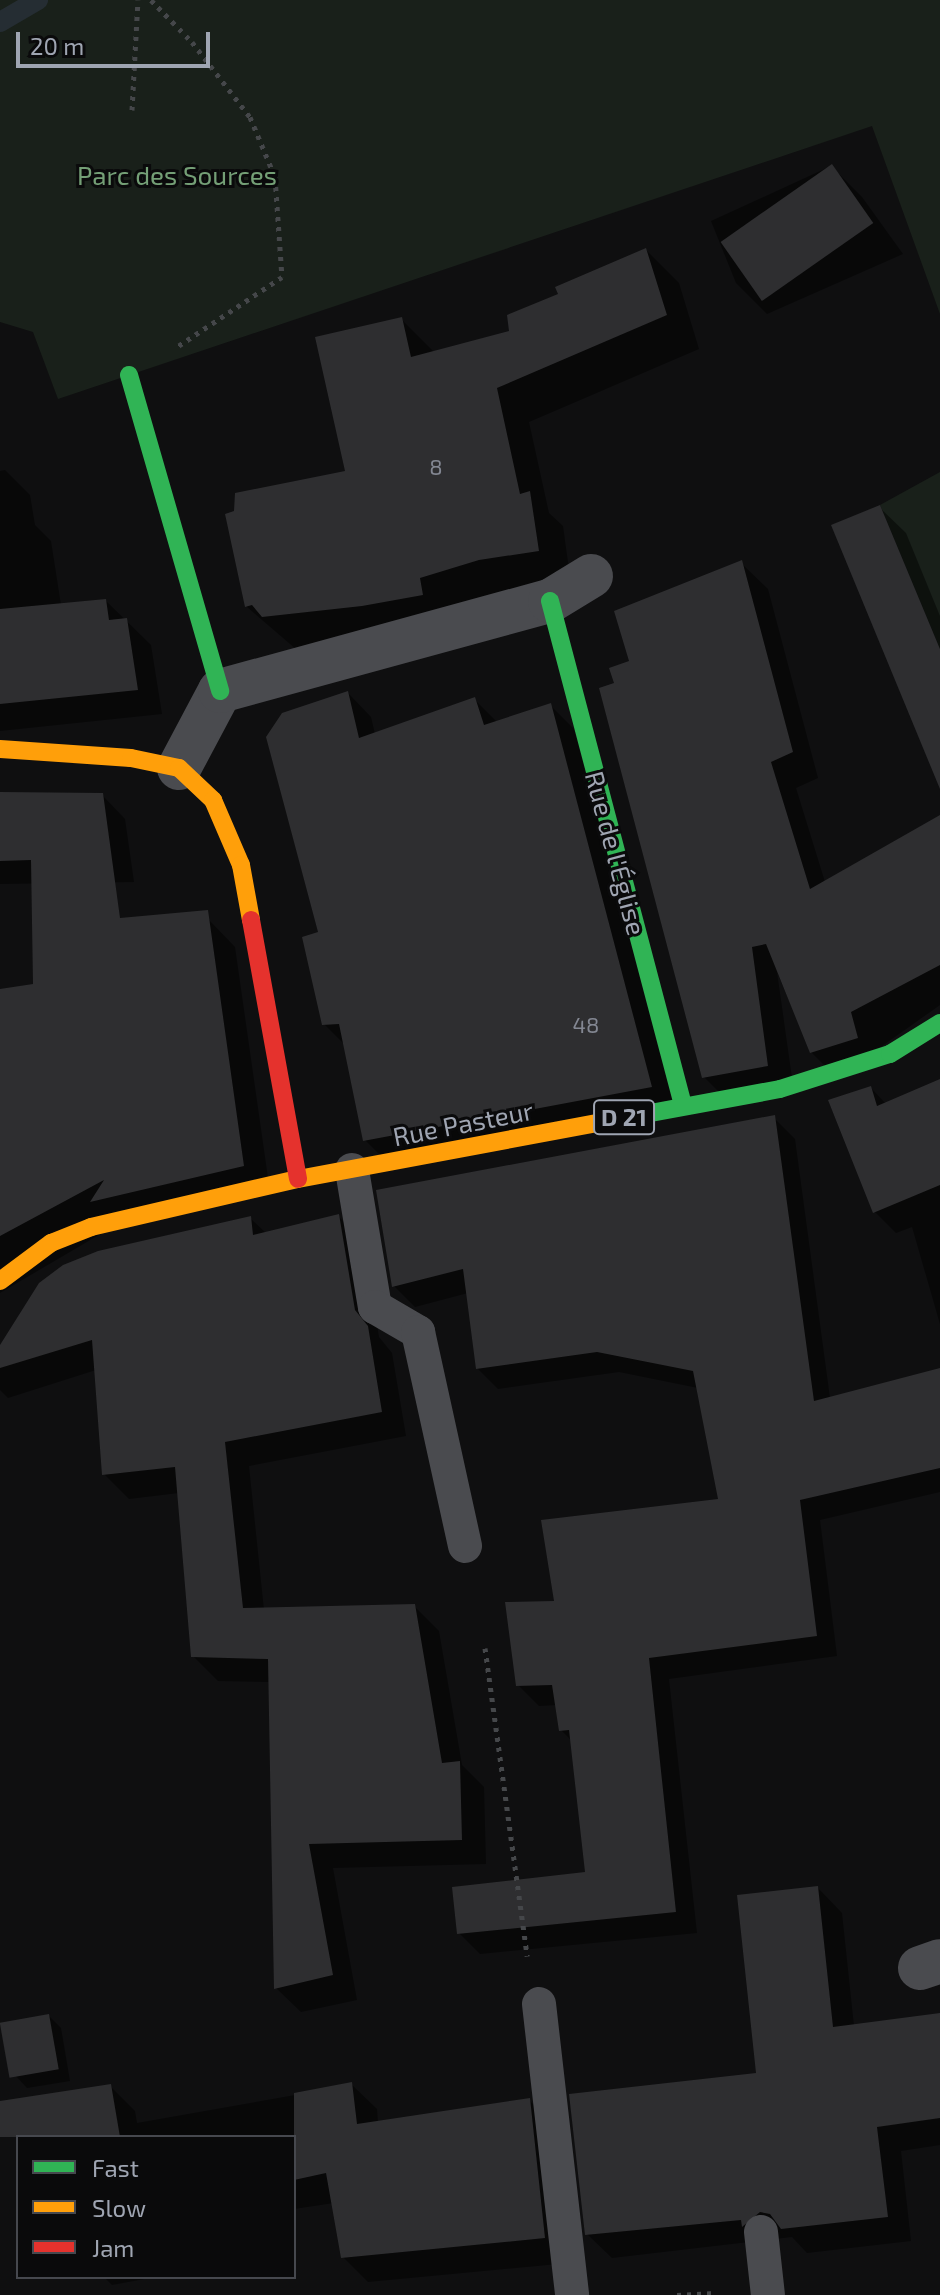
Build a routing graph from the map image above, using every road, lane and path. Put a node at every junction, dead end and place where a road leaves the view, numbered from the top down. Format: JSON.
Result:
{"nodes":[{"id":1,"x":138,"y":0,"type":"edge"},
{"id":2,"x":151,"y":0,"type":"edge"},
{"id":3,"x":132,"y":110,"type":"dead end"},
{"id":4,"x":129,"y":375,"type":"joint"},
{"id":5,"x":591,"y":576,"type":"dead end"},
{"id":6,"x":550,"y":601,"type":"junction"},
{"id":7,"x":220,"y":691,"type":"junction"},
{"id":8,"x":0,"y":749,"type":"edge"},
{"id":9,"x":179,"y":768,"type":"junction"},
{"id":10,"x":940,"y":1023,"type":"edge"},
{"id":11,"x":683,"y":1105,"type":"junction"},
{"id":12,"x":352,"y":1170,"type":"junction"},
{"id":13,"x":298,"y":1179,"type":"junction"},
{"id":14,"x":0,"y":1281,"type":"edge"},
{"id":15,"x":465,"y":1546,"type":"dead end"},
{"id":16,"x":539,"y":2004,"type":"dead end"},
{"id":17,"x":761,"y":2232,"type":"dead end"},
{"id":18,"x":572,"y":2295,"type":"edge"},
{"id":19,"x":768,"y":2295,"type":"edge"}],
"edges":[{"from":1,"to":3,"type":"path"},
{"from":2,"to":4,"type":"path"},
{"from":4,"to":7,"type":"street"},
{"from":5,"to":6,"type":"street"},
{"from":6,"to":7,"type":"street"},
{"from":6,"to":11,"type":"street","name":"Rue de l'Église"},
{"from":7,"to":9,"type":"street"},
{"from":8,"to":9,"type":"street"},
{"from":9,"to":13,"type":"street"},
{"from":10,"to":11,"type":"street","name":"Rue Pasteur","number":"D 21"},
{"from":11,"to":12,"type":"street","name":"Rue Pasteur","number":"D 21"},
{"from":12,"to":13,"type":"street","name":"Rue Pasteur","number":"D 21"},
{"from":12,"to":15,"type":"lane"},
{"from":13,"to":14,"type":"street","name":"Rue Pasteur","number":"D 21"},
{"from":16,"to":18,"type":"lane"},
{"from":17,"to":19,"type":"lane"}]}
